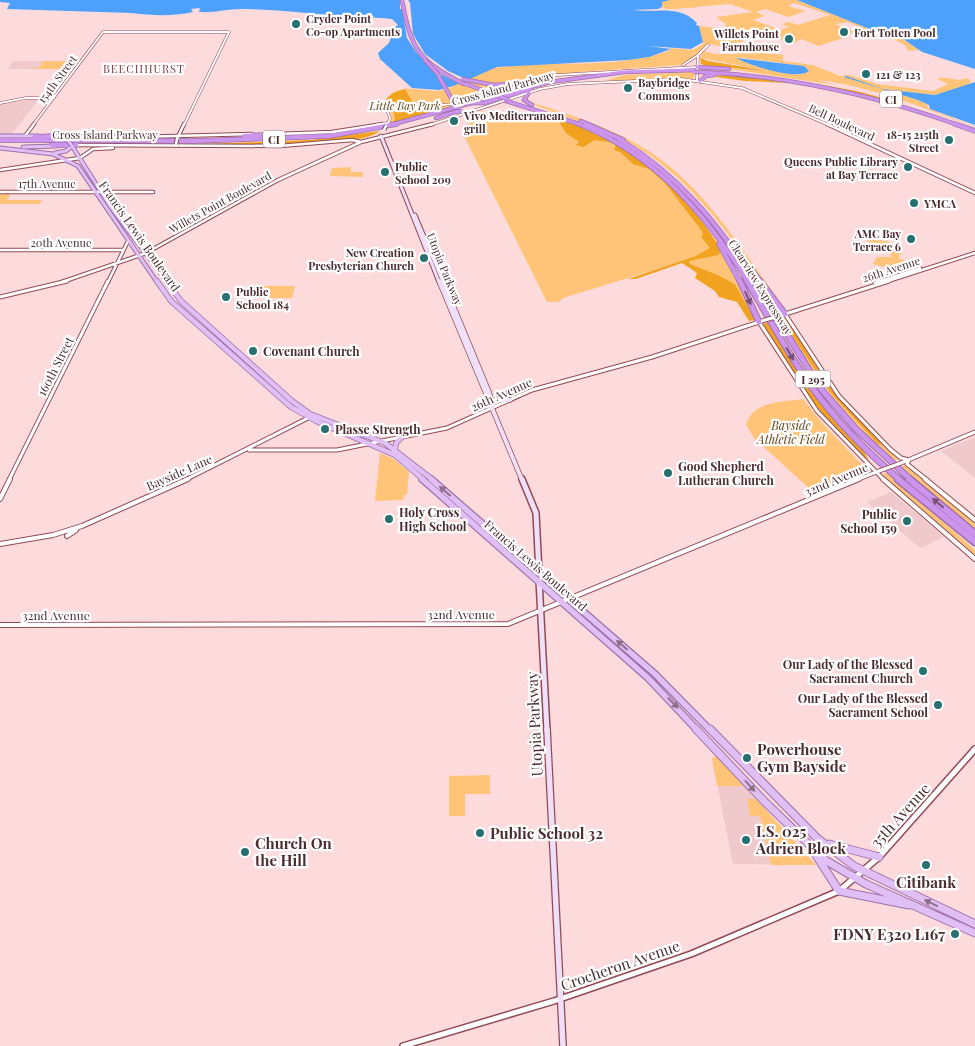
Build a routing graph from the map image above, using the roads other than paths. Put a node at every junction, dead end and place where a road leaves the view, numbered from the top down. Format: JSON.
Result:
{"nodes":[{"id":1,"x":404,"y":0,"type":"edge"},
{"id":2,"x":708,"y":45,"type":"dead end"},
{"id":3,"x":698,"y":55,"type":"junction"},
{"id":4,"x":427,"y":59,"type":"junction"},
{"id":5,"x":672,"y":68,"type":"junction"},
{"id":6,"x":697,"y":70,"type":"junction"},
{"id":7,"x":648,"y":71,"type":"junction"},
{"id":8,"x":604,"y":76,"type":"junction"},
{"id":9,"x":790,"y":79,"type":"junction"},
{"id":10,"x":699,"y":80,"type":"junction"},
{"id":11,"x":541,"y":84,"type":"junction"},
{"id":12,"x":529,"y":92,"type":"junction"},
{"id":13,"x":480,"y":96,"type":"junction"},
{"id":14,"x":54,"y":98,"type":"junction"},
{"id":15,"x":472,"y":99,"type":"junction"},
{"id":16,"x":508,"y":100,"type":"junction"},
{"id":17,"x":499,"y":101,"type":"junction"},
{"id":18,"x":0,"y":103,"type":"edge"},
{"id":19,"x":532,"y":104,"type":"junction"},
{"id":20,"x":464,"y":112,"type":"junction"},
{"id":21,"x":405,"y":123,"type":"junction"},
{"id":22,"x":388,"y":126,"type":"junction"},
{"id":23,"x":588,"y":129,"type":"junction"},
{"id":24,"x":384,"y":130,"type":"junction"},
{"id":25,"x":975,"y":130,"type":"edge"},
{"id":26,"x":399,"y":133,"type":"junction"},
{"id":27,"x":280,"y":134,"type":"junction"},
{"id":28,"x":24,"y":136,"type":"junction"},
{"id":29,"x":54,"y":136,"type":"junction"},
{"id":30,"x":381,"y":136,"type":"junction"},
{"id":31,"x":177,"y":137,"type":"junction"},
{"id":32,"x":0,"y":139,"type":"edge"},
{"id":33,"x":172,"y":141,"type":"junction"},
{"id":34,"x":361,"y":142,"type":"junction"},
{"id":35,"x":20,"y":143,"type":"junction"},
{"id":36,"x":130,"y":143,"type":"junction"},
{"id":37,"x":176,"y":145,"type":"junction"},
{"id":38,"x":631,"y":145,"type":"junction"},
{"id":39,"x":71,"y":146,"type":"junction"},
{"id":40,"x":150,"y":146,"type":"junction"},
{"id":41,"x":0,"y":148,"type":"edge"},
{"id":42,"x":37,"y":152,"type":"junction"},
{"id":43,"x":80,"y":158,"type":"junction"},
{"id":44,"x":69,"y":160,"type":"junction"},
{"id":45,"x":0,"y":170,"type":"edge"},
{"id":46,"x":0,"y":192,"type":"edge"},
{"id":47,"x":98,"y":192,"type":"junction"},
{"id":48,"x":153,"y":192,"type":"dead end"},
{"id":49,"x":688,"y":193,"type":"junction"},
{"id":50,"x":975,"y":193,"type":"edge"},
{"id":51,"x":696,"y":211,"type":"junction"},
{"id":52,"x":114,"y":220,"type":"junction"},
{"id":53,"x":129,"y":231,"type":"junction"},
{"id":54,"x":127,"y":240,"type":"junction"},
{"id":55,"x":0,"y":250,"type":"edge"},
{"id":56,"x":123,"y":250,"type":"junction"},
{"id":57,"x":146,"y":252,"type":"junction"},
{"id":58,"x":975,"y":252,"type":"edge"},
{"id":59,"x":139,"y":255,"type":"junction"},
{"id":60,"x":118,"y":263,"type":"junction"},
{"id":61,"x":156,"y":267,"type":"junction"},
{"id":62,"x":60,"y":283,"type":"junction"},
{"id":63,"x":58,"y":289,"type":"dead end"},
{"id":64,"x":0,"y":297,"type":"edge"},
{"id":65,"x":171,"y":301,"type":"junction"},
{"id":66,"x":194,"y":312,"type":"junction"},
{"id":67,"x":785,"y":314,"type":"junction"},
{"id":68,"x":759,"y":322,"type":"junction"},
{"id":69,"x":493,"y":400,"type":"junction"},
{"id":70,"x":510,"y":400,"type":"junction"},
{"id":71,"x":493,"y":408,"type":"junction"},
{"id":72,"x":308,"y":418,"type":"junction"},
{"id":73,"x":975,"y":432,"type":"edge"},
{"id":74,"x":402,"y":437,"type":"junction"},
{"id":75,"x":375,"y":442,"type":"junction"},
{"id":76,"x":395,"y":449,"type":"junction"},
{"id":77,"x":249,"y":450,"type":"junction"},
{"id":78,"x":909,"y":460,"type":"junction"},
{"id":79,"x":901,"y":463,"type":"joint"},
{"id":80,"x":877,"y":472,"type":"junction"},
{"id":81,"x":0,"y":499,"type":"edge"},
{"id":82,"x":931,"y":506,"type":"junction"},
{"id":83,"x":975,"y":520,"type":"edge"},
{"id":84,"x":82,"y":526,"type":"junction"},
{"id":85,"x":975,"y":533,"type":"edge"},
{"id":86,"x":67,"y":536,"type":"dead end"},
{"id":87,"x":975,"y":542,"type":"edge"},
{"id":88,"x":0,"y":544,"type":"edge"},
{"id":89,"x":975,"y":547,"type":"edge"},
{"id":90,"x":975,"y":558,"type":"edge"},
{"id":91,"x":539,"y":573,"type":"junction"},
{"id":92,"x":539,"y":582,"type":"junction"},
{"id":93,"x":569,"y":599,"type":"junction"},
{"id":94,"x":562,"y":602,"type":"junction"},
{"id":95,"x":541,"y":611,"type":"junction"},
{"id":96,"x":0,"y":625,"type":"edge"},
{"id":97,"x":975,"y":749,"type":"edge"},
{"id":98,"x":817,"y":838,"type":"junction"},
{"id":99,"x":810,"y":847,"type":"junction"},
{"id":100,"x":879,"y":857,"type":"junction"},
{"id":101,"x":864,"y":870,"type":"junction"},
{"id":102,"x":855,"y":878,"type":"junction"},
{"id":103,"x":839,"y":892,"type":"junction"},
{"id":104,"x":920,"y":907,"type":"junction"},
{"id":105,"x":975,"y":924,"type":"edge"},
{"id":106,"x":975,"y":933,"type":"edge"},
{"id":107,"x":560,"y":999,"type":"junction"},
{"id":108,"x":403,"y":1046,"type":"edge"},
{"id":109,"x":563,"y":1046,"type":"edge"}],
"edges":[{"from":1,"to":4,"type":"highway","number":"I 295"},
{"from":2,"to":3,"type":"street"},
{"from":3,"to":5,"type":"street"},
{"from":3,"to":6,"type":"street"},
{"from":4,"to":7,"type":"highway","bridge":true},
{"from":4,"to":8,"type":"highway","bridge":true},
{"from":4,"to":16,"type":"highway","name":"Clearview Expressway","number":"I 295","bridge":true},
{"from":5,"to":6,"type":"street"},
{"from":5,"to":13,"type":"street"},
{"from":6,"to":7,"type":"highway","name":"Cross Island Parkway","number":"CI"},
{"from":6,"to":8,"type":"highway","name":"Cross Island Parkway","number":"CI"},
{"from":6,"to":9,"type":"highway","name":"Cross Island Parkway","number":"CI"},
{"from":6,"to":10,"type":"street"},
{"from":6,"to":25,"type":"highway","name":"Cross Island Parkway","number":"CI"},
{"from":7,"to":11,"type":"highway","name":"Cross Island Parkway","number":"CI"},
{"from":8,"to":22,"type":"highway","name":"Cross Island Parkway","number":"CI"},
{"from":9,"to":10,"type":"highway"},
{"from":9,"to":25,"type":"highway","name":"Cross Island Parkway","number":"CI"},
{"from":10,"to":12,"type":"street","name":"Bell Boulevard"},
{"from":10,"to":50,"type":"street","name":"Bell Boulevard"},
{"from":11,"to":13,"type":"highway"},
{"from":11,"to":21,"type":"highway","name":"Cross Island Parkway","number":"CI"},
{"from":12,"to":16,"type":"street","name":"Bell Boulevard"},
{"from":12,"to":19,"type":"highway"},
{"from":13,"to":15,"type":"street"},
{"from":14,"to":18,"type":"street"},
{"from":14,"to":28,"type":"street","name":"154th Street"},
{"from":14,"to":31,"type":"street","name":"154th Street"},
{"from":15,"to":21,"type":"highway"},
{"from":15,"to":22,"type":"street"},
{"from":16,"to":17,"type":"street","name":"Bell Boulevard"},
{"from":16,"to":19,"type":"highway"},
{"from":16,"to":23,"type":"highway","name":"Clearview Expressway","number":"I 295"},
{"from":16,"to":38,"type":"highway","name":"Clearview Expressway","number":"I 295"},
{"from":17,"to":20,"type":"street","name":"Bell Boulevard"},
{"from":17,"to":23,"type":"highway"},
{"from":19,"to":38,"type":"highway"},
{"from":20,"to":22,"type":"highway"},
{"from":20,"to":26,"type":"street","name":"Bell Boulevard"},
{"from":21,"to":33,"type":"highway","name":"Cross Island Parkway","number":"CI"},
{"from":22,"to":24,"type":"street","bridge":true},
{"from":22,"to":27,"type":"street"},
{"from":22,"to":36,"type":"highway","name":"Cross Island Parkway","number":"CI"},
{"from":23,"to":51,"type":"highway","name":"Clearview Expressway","number":"I 295"},
{"from":24,"to":26,"type":"street"},
{"from":24,"to":30,"type":"street"},
{"from":26,"to":30,"type":"street","name":"Bell Boulevard"},
{"from":27,"to":31,"type":"street"},
{"from":27,"to":33,"type":"highway"},
{"from":28,"to":29,"type":"main road","name":"Francis Lewis Boulevard"},
{"from":28,"to":32,"type":"main road","name":"Francis Lewis Boulevard"},
{"from":29,"to":31,"type":"street"},
{"from":29,"to":32,"type":"highway"},
{"from":29,"to":39,"type":"main road","name":"Francis Lewis Boulevard","bridge":true},
{"from":30,"to":34,"type":"street","name":"Bell Boulevard"},
{"from":30,"to":69,"type":"main road","name":"Utopia Parkway"},
{"from":30,"to":71,"type":"main road","name":"Utopia Parkway"},
{"from":31,"to":37,"type":"street","bridge":true},
{"from":32,"to":33,"type":"highway","name":"Cross Island Parkway","number":"CI"},
{"from":32,"to":35,"type":"highway","name":"Cross Island Parkway","number":"CI"},
{"from":34,"to":37,"type":"street"},
{"from":34,"to":57,"type":"street","name":"Willets Point Boulevard"},
{"from":35,"to":36,"type":"highway","name":"Cross Island Parkway","number":"CI"},
{"from":35,"to":39,"type":"highway"},
{"from":36,"to":39,"type":"highway"},
{"from":37,"to":40,"type":"street"},
{"from":38,"to":49,"type":"highway","name":"Clearview Expressway","number":"I 295"},
{"from":39,"to":40,"type":"street"},
{"from":39,"to":41,"type":"main road"},
{"from":39,"to":42,"type":"main road"},
{"from":39,"to":43,"type":"main road","name":"Francis Lewis Boulevard"},
{"from":40,"to":43,"type":"street"},
{"from":41,"to":42,"type":"main road"},
{"from":42,"to":44,"type":"main road"},
{"from":43,"to":44,"type":"street"},
{"from":43,"to":47,"type":"main road","name":"Francis Lewis Boulevard"},
{"from":44,"to":45,"type":"street"},
{"from":44,"to":47,"type":"main road","name":"Francis Lewis Boulevard"},
{"from":46,"to":47,"type":"street","name":"17th Avenue"},
{"from":47,"to":48,"type":"street","name":"17th Avenue"},
{"from":47,"to":52,"type":"main road","name":"Francis Lewis Boulevard"},
{"from":47,"to":53,"type":"main road","name":"Francis Lewis Boulevard"},
{"from":49,"to":67,"type":"highway"},
{"from":85,"to":49,"type":"highway","name":"Clearview Expressway","number":"I 295","one_way":true},
{"from":51,"to":68,"type":"highway","one_way":true},
{"from":51,"to":82,"type":"highway","name":"Clearview Expressway","number":"I 295","one_way":true},
{"from":52,"to":53,"type":"main road"},
{"from":52,"to":54,"type":"main road","name":"Francis Lewis Boulevard"},
{"from":53,"to":57,"type":"main road","name":"Francis Lewis Boulevard"},
{"from":54,"to":56,"type":"street","name":"160th Street"},
{"from":54,"to":57,"type":"main road"},
{"from":54,"to":59,"type":"main road","name":"Francis Lewis Boulevard"},
{"from":55,"to":56,"type":"street","name":"20th Avenue"},
{"from":56,"to":60,"type":"street","name":"160th Street"},
{"from":57,"to":59,"type":"street","name":"Willets Point Boulevard"},
{"from":57,"to":61,"type":"main road","name":"Francis Lewis Boulevard"},
{"from":58,"to":67,"type":"street","name":"26th Avenue"},
{"from":59,"to":60,"type":"street","name":"Willets Point Boulevard"},
{"from":59,"to":61,"type":"main road"},
{"from":59,"to":65,"type":"main road","name":"Francis Lewis Boulevard"},
{"from":60,"to":62,"type":"street","name":"Willets Point Boulevard"},
{"from":60,"to":81,"type":"street","name":"160th Street"},
{"from":61,"to":66,"type":"main road","name":"Francis Lewis Boulevard"},
{"from":62,"to":63,"type":"street"},
{"from":62,"to":64,"type":"street","name":"Willets Point Boulevard"},
{"from":65,"to":66,"type":"main road"},
{"from":65,"to":72,"type":"main road","name":"Francis Lewis Boulevard"},
{"from":66,"to":75,"type":"main road","name":"Francis Lewis Boulevard"},
{"from":67,"to":68,"type":"street","name":"26th Avenue","bridge":true},
{"from":67,"to":78,"type":"street"},
{"from":68,"to":70,"type":"street","name":"26th Avenue"},
{"from":68,"to":80,"type":"street","name":"Clearview Expressway"},
{"from":69,"to":70,"type":"main road"},
{"from":69,"to":71,"type":"main road","name":"Utopia Parkway"},
{"from":70,"to":71,"type":"street","name":"26th Avenue"},
{"from":71,"to":74,"type":"street","name":"26th Avenue"},
{"from":71,"to":91,"type":"main road","name":"Utopia Parkway"},
{"from":72,"to":75,"type":"main road","name":"Francis Lewis Boulevard"},
{"from":72,"to":77,"type":"street","name":"Bayside Lane"},
{"from":73,"to":78,"type":"street","name":"32nd Avenue"},
{"from":74,"to":75,"type":"street","name":"26th Avenue"},
{"from":74,"to":76,"type":"main road"},
{"from":75,"to":76,"type":"main road","name":"Francis Lewis Boulevard"},
{"from":75,"to":77,"type":"street","name":"26th Avenue"},
{"from":75,"to":92,"type":"main road","name":"Francis Lewis Boulevard"},
{"from":91,"to":76,"type":"main road","name":"Francis Lewis Boulevard","one_way":true},
{"from":77,"to":84,"type":"street","name":"Bayside Lane"},
{"from":78,"to":79,"type":"street","name":"32nd Avenue"},
{"from":78,"to":83,"type":"street"},
{"from":79,"to":80,"type":"street","name":"32nd Avenue","bridge":true},
{"from":80,"to":90,"type":"street","name":"Clearview Expressway"},
{"from":80,"to":93,"type":"street","name":"32nd Avenue"},
{"from":82,"to":87,"type":"highway","name":"Clearview Expressway","number":"I 295"},
{"from":82,"to":89,"type":"highway"},
{"from":84,"to":86,"type":"street"},
{"from":84,"to":88,"type":"street","name":"Bayside Lane"},
{"from":91,"to":92,"type":"main road","name":"Utopia Parkway"},
{"from":91,"to":93,"type":"main road","name":"Francis Lewis Boulevard"},
{"from":92,"to":94,"type":"main road","name":"Francis Lewis Boulevard"},
{"from":92,"to":95,"type":"main road","name":"Utopia Parkway"},
{"from":93,"to":94,"type":"street","name":"32nd Avenue"},
{"from":98,"to":93,"type":"main road","name":"Francis Lewis Boulevard","one_way":true},
{"from":94,"to":95,"type":"street","name":"32nd Avenue"},
{"from":94,"to":99,"type":"main road","name":"Francis Lewis Boulevard","one_way":true},
{"from":95,"to":96,"type":"street","name":"32nd Avenue"},
{"from":95,"to":107,"type":"main road","name":"Utopia Parkway"},
{"from":97,"to":100,"type":"street","name":"35th Avenue"},
{"from":98,"to":100,"type":"main road"},
{"from":98,"to":101,"type":"main road","name":"Francis Lewis Boulevard"},
{"from":99,"to":102,"type":"main road","name":"Francis Lewis Boulevard"},
{"from":99,"to":103,"type":"main road"},
{"from":100,"to":101,"type":"street","name":"35th Avenue"},
{"from":101,"to":102,"type":"street","name":"35th Avenue"},
{"from":105,"to":101,"type":"main road","name":"Francis Lewis Boulevard","one_way":true},
{"from":102,"to":103,"type":"street","name":"35th Avenue"},
{"from":102,"to":104,"type":"main road","name":"Francis Lewis Boulevard"},
{"from":103,"to":104,"type":"main road"},
{"from":103,"to":107,"type":"street","name":"Crocheron Avenue"},
{"from":104,"to":106,"type":"main road","name":"Francis Lewis Boulevard"},
{"from":107,"to":108,"type":"street","name":"Crocheron Avenue"},
{"from":107,"to":109,"type":"main road","name":"Utopia Parkway"}]}
